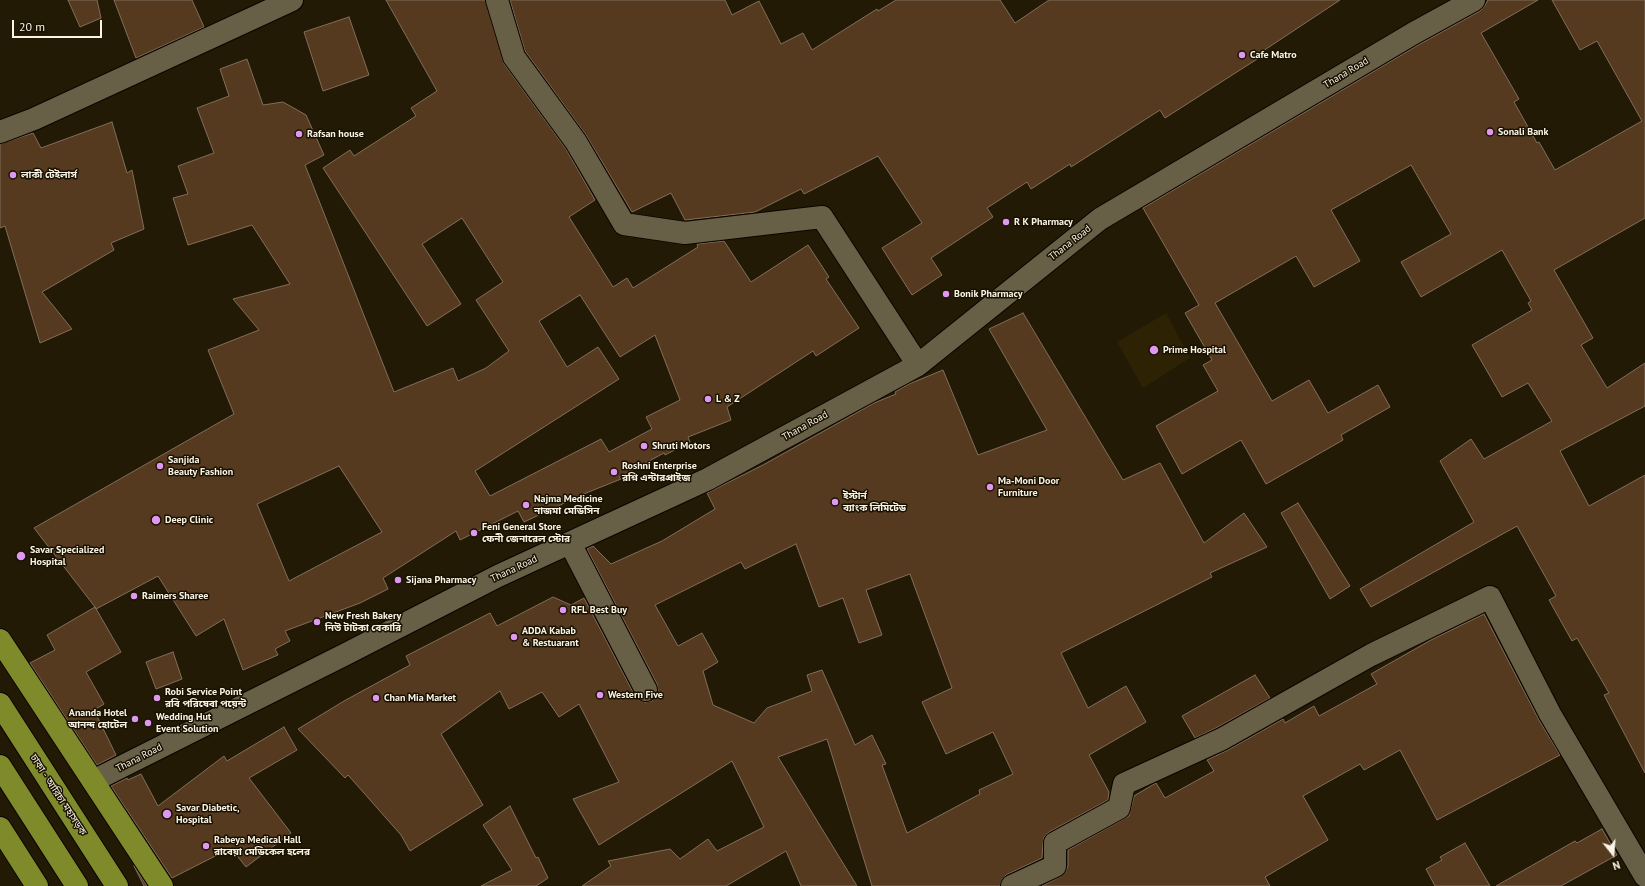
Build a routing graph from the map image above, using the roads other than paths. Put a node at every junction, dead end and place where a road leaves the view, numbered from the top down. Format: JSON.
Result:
{"nodes":[{"id":1,"x":292,"y":0,"type":"edge"},
{"id":2,"x":497,"y":0,"type":"edge"},
{"id":3,"x":1474,"y":0,"type":"edge"},
{"id":4,"x":0,"y":132,"type":"edge"},
{"id":5,"x":918,"y":365,"type":"junction"},
{"id":6,"x":570,"y":543,"type":"junction"},
{"id":7,"x":0,"y":640,"type":"edge"},
{"id":8,"x":646,"y":690,"type":"dead end"},
{"id":9,"x":0,"y":704,"type":"edge"},
{"id":10,"x":0,"y":766,"type":"edge"},
{"id":11,"x":93,"y":781,"type":"junction"},
{"id":12,"x":0,"y":828,"type":"edge"},
{"id":13,"x":1645,"y":876,"type":"edge"},
{"id":14,"x":37,"y":886,"type":"edge"},
{"id":15,"x":78,"y":886,"type":"edge"},
{"id":16,"x":117,"y":886,"type":"edge"},
{"id":17,"x":162,"y":886,"type":"edge"},
{"id":18,"x":1012,"y":886,"type":"edge"}],
"edges":[{"from":1,"to":4,"type":"street"},
{"from":2,"to":5,"type":"street"},
{"from":3,"to":5,"type":"street","name":"Thana Road"},
{"from":5,"to":6,"type":"street","name":"Thana Road"},
{"from":6,"to":8,"type":"street"},
{"from":6,"to":11,"type":"street","name":"Thana Road"},
{"from":7,"to":11,"type":"highway"},
{"from":9,"to":16,"type":"highway","name":"ঢাকা - আরিচা মহাসড়ক"},
{"from":10,"to":15,"type":"highway"},
{"from":11,"to":17,"type":"highway"},
{"from":12,"to":14,"type":"highway"},
{"from":13,"to":18,"type":"street"}]}
